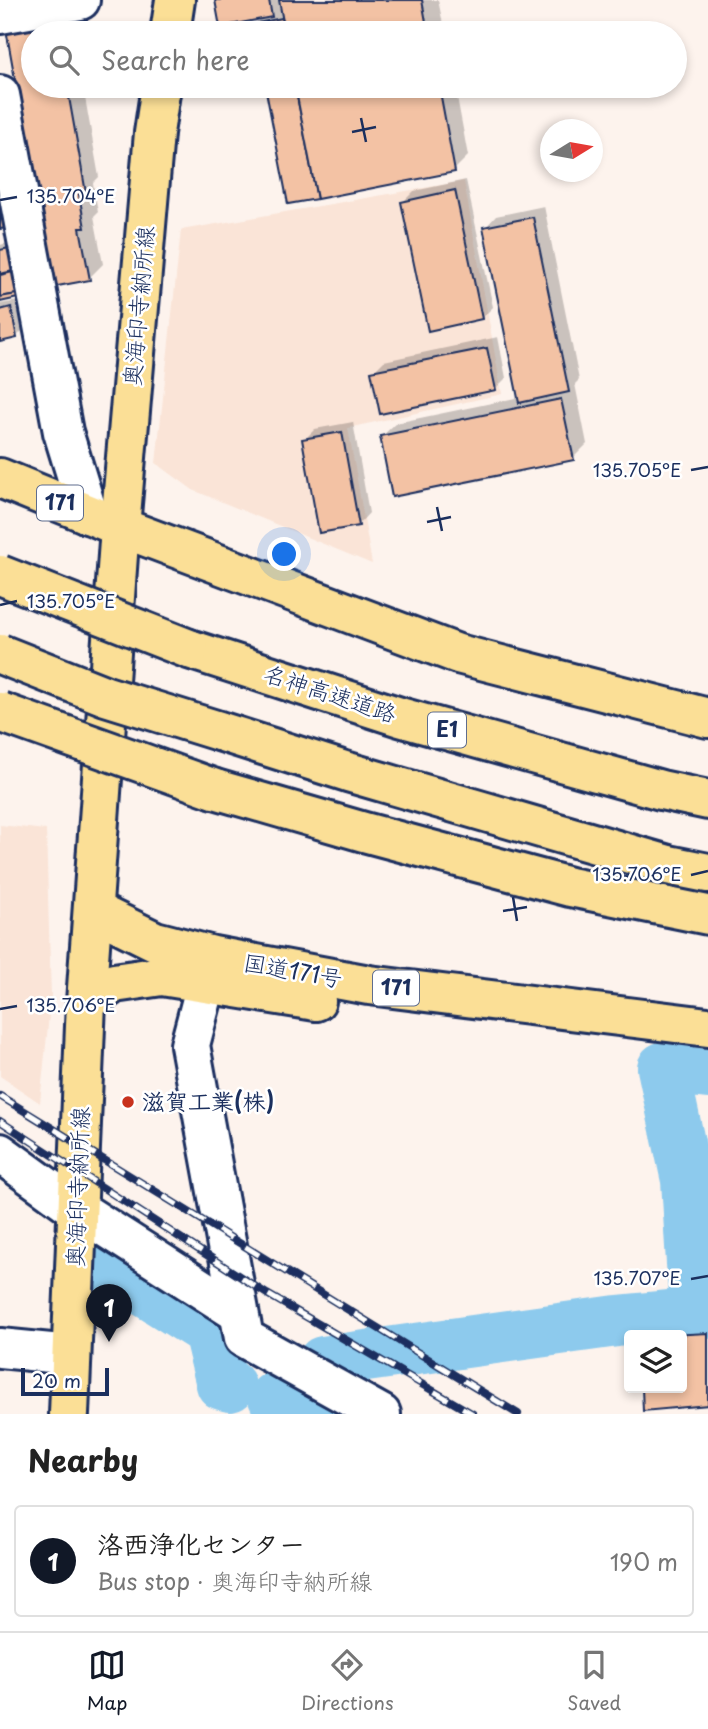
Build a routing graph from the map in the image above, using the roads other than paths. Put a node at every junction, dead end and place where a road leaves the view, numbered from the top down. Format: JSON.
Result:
{"nodes":[{"id":1,"x":80,"y":0,"type":"edge"},
{"id":2,"x":175,"y":0,"type":"edge"},
{"id":3,"x":0,"y":15,"type":"edge"},
{"id":4,"x":172,"y":21,"type":"edge"},
{"id":5,"x":0,"y":95,"type":"edge"},
{"id":6,"x":160,"y":98,"type":"edge"},
{"id":7,"x":0,"y":478,"type":"edge"},
{"id":8,"x":104,"y":520,"type":"junction"},
{"id":9,"x":0,"y":575,"type":"edge"},
{"id":10,"x":0,"y":654,"type":"edge"},
{"id":11,"x":0,"y":712,"type":"edge"},
{"id":12,"x":708,"y":718,"type":"edge"},
{"id":13,"x":708,"y":800,"type":"edge"},
{"id":14,"x":708,"y":873,"type":"edge"},
{"id":15,"x":94,"y":911,"type":"junction"},
{"id":16,"x":708,"y":915,"type":"edge"},
{"id":17,"x":206,"y":984,"type":"junction"},
{"id":18,"x":86,"y":1002,"type":"junction"},
{"id":19,"x":559,"y":1008,"type":"junction"},
{"id":20,"x":708,"y":1027,"type":"edge"},
{"id":21,"x":0,"y":1153,"type":"edge"},
{"id":22,"x":77,"y":1209,"type":"junction"},
{"id":23,"x":239,"y":1314,"type":"junction"},
{"id":24,"x":0,"y":1348,"type":"edge"},
{"id":25,"x":71,"y":1355,"type":"junction"},
{"id":26,"x":69,"y":1414,"type":"edge"},
{"id":27,"x":381,"y":1414,"type":"edge"}],
"edges":[{"from":1,"to":3,"type":"street"},
{"from":2,"to":4,"type":"main road"},
{"from":5,"to":8,"type":"street"},
{"from":6,"to":8,"type":"main road","name":"奥海印寺納所線"},
{"from":7,"to":8,"type":"main road","number":"171"},
{"from":8,"to":12,"type":"main road","number":"171"},
{"from":8,"to":15,"type":"main road"},
{"from":9,"to":13,"type":"main road","name":"名神高速道路","number":"E1","bridge":true},
{"from":10,"to":14,"type":"main road","bridge":true},
{"from":11,"to":16,"type":"main road","bridge":true},
{"from":15,"to":18,"type":"main road"},
{"from":15,"to":19,"type":"main road","name":"国道171号","number":"171"},
{"from":17,"to":18,"type":"main road"},
{"from":17,"to":19,"type":"main road"},
{"from":17,"to":23,"type":"street"},
{"from":18,"to":22,"type":"main road","name":"奥海印寺納所線"},
{"from":19,"to":20,"type":"main road","name":"国道171号","number":"171"},
{"from":21,"to":22,"type":"street"},
{"from":22,"to":23,"type":"street"},
{"from":22,"to":25,"type":"main road","name":"奥海印寺納所線"},
{"from":23,"to":27,"type":"street"},
{"from":24,"to":25,"type":"street"},
{"from":25,"to":26,"type":"main road","name":"奥海印寺納所線"}]}
